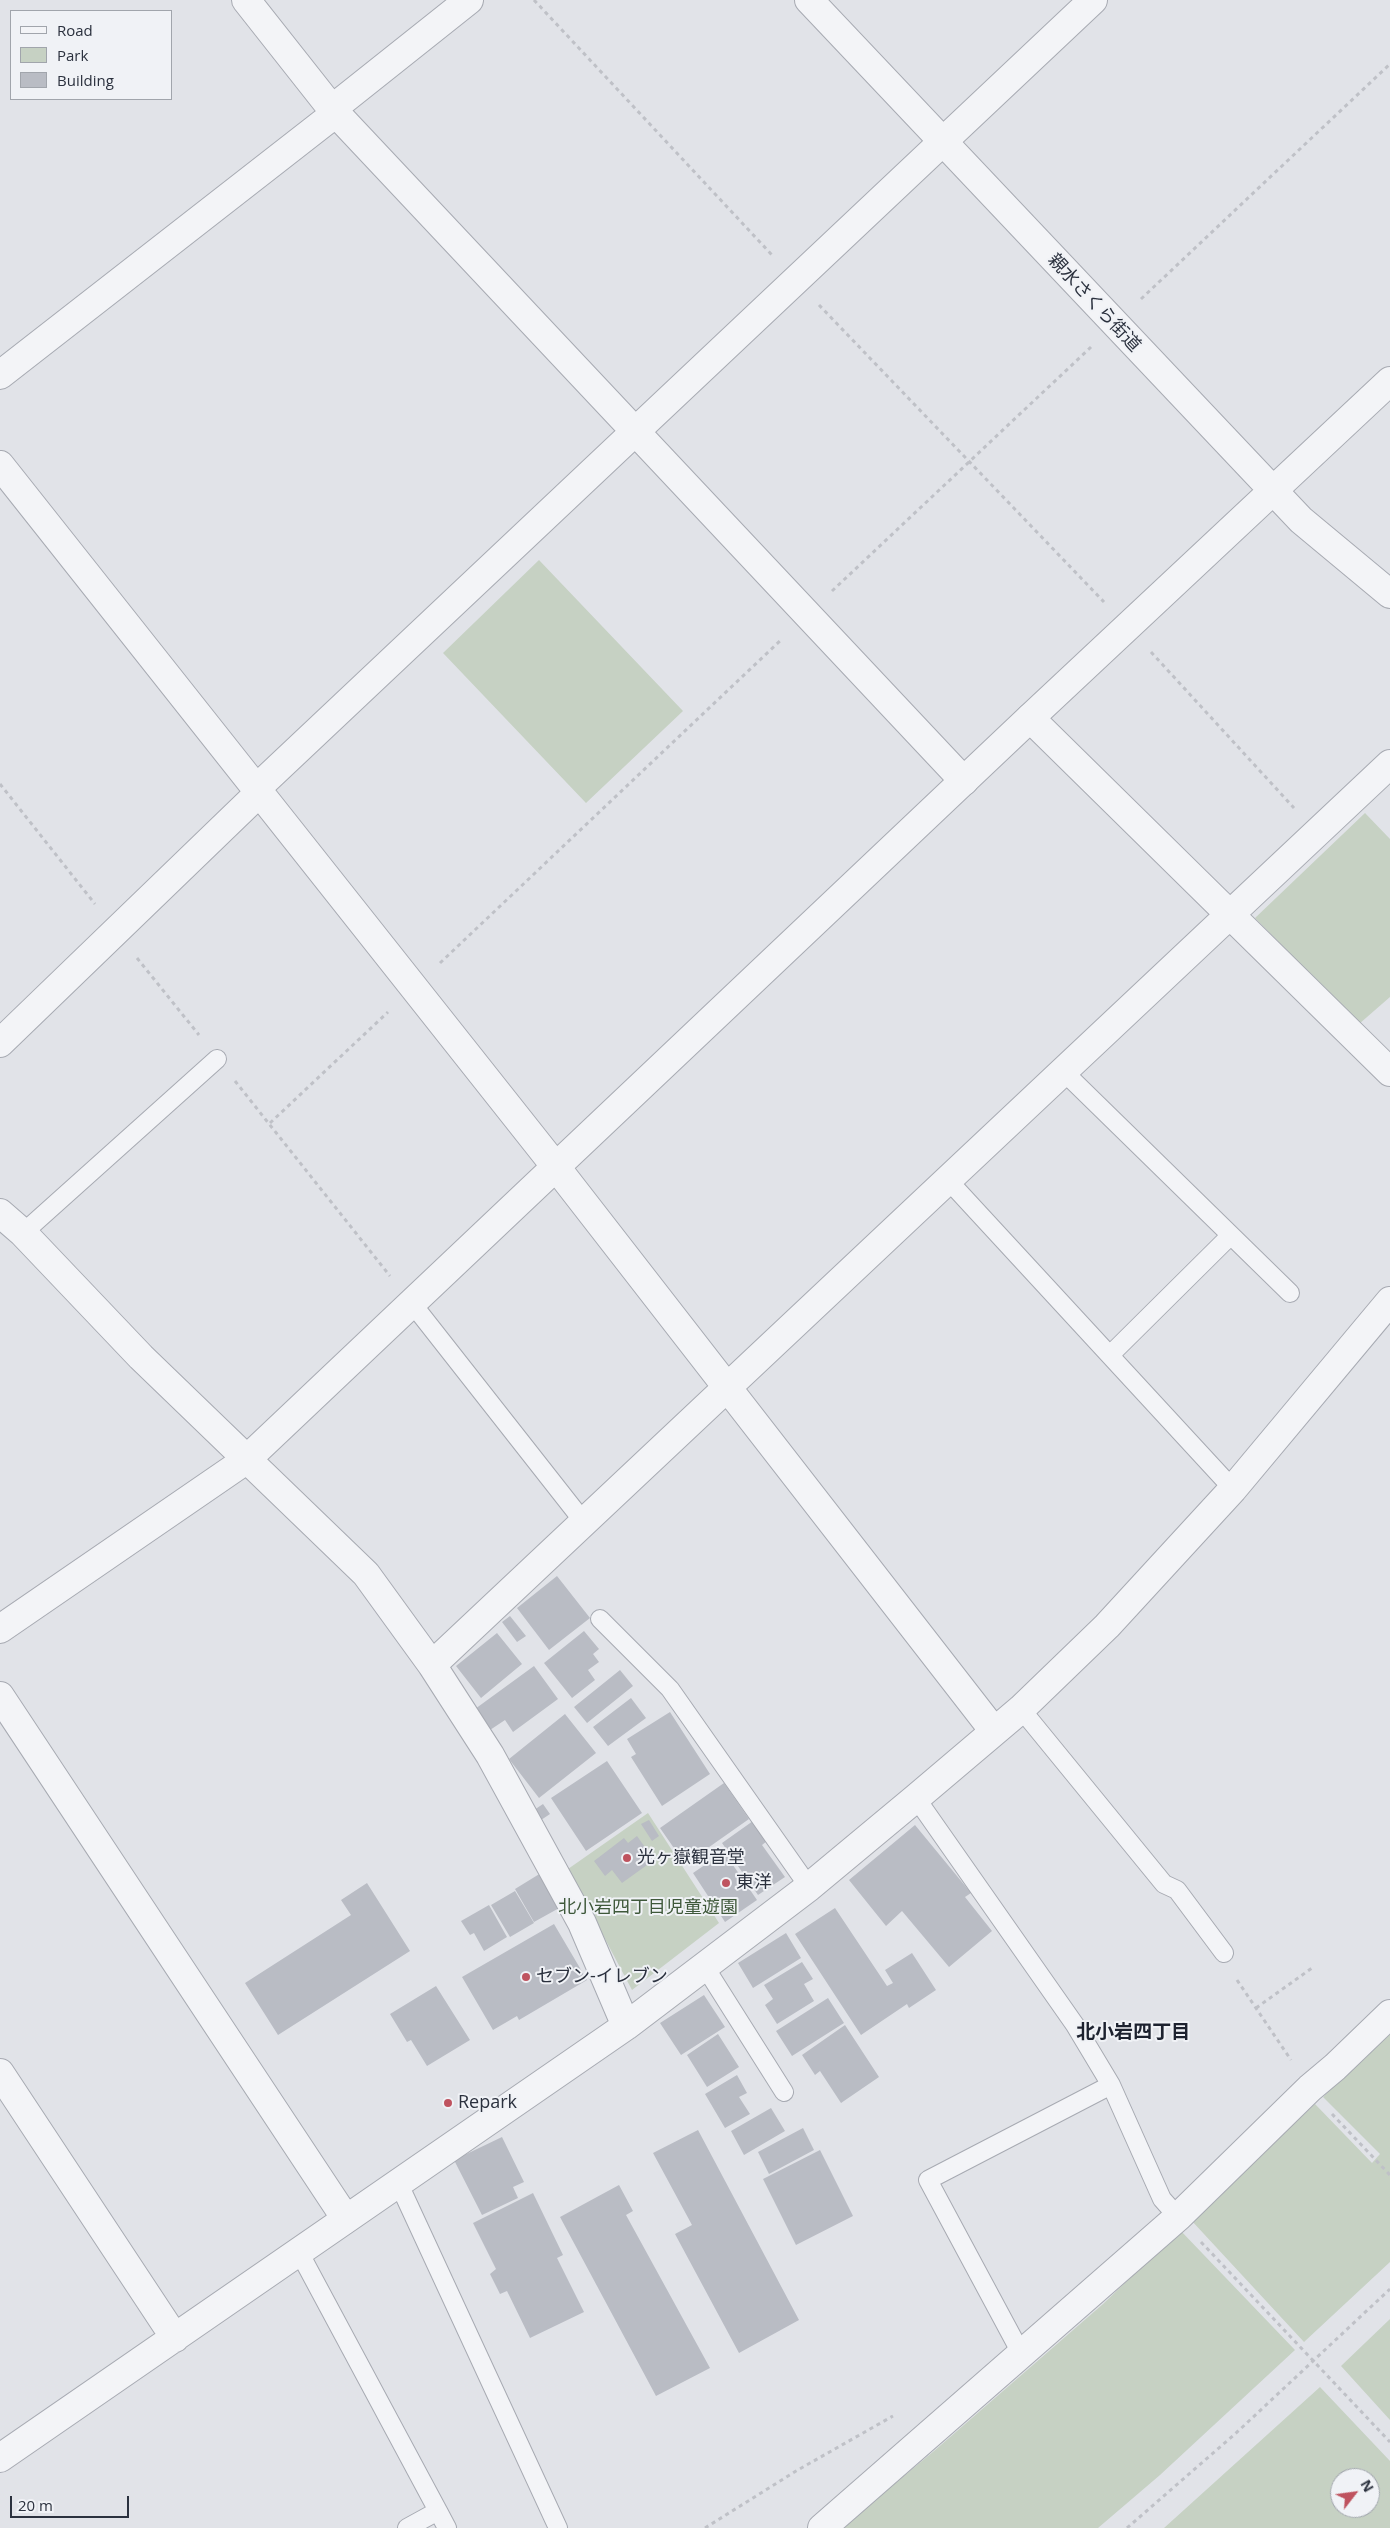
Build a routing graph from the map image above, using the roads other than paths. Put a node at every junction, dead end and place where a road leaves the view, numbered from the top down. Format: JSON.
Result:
{"nodes":[{"id":1,"x":246,"y":0,"type":"edge"},
{"id":2,"x":469,"y":0,"type":"edge"},
{"id":3,"x":809,"y":0,"type":"edge"},
{"id":4,"x":1093,"y":0,"type":"edge"},
{"id":5,"x":334,"y":111,"type":"junction"},
{"id":6,"x":941,"y":141,"type":"junction"},
{"id":7,"x":0,"y":375,"type":"edge"},
{"id":8,"x":1390,"y":381,"type":"edge"},
{"id":9,"x":636,"y":433,"type":"junction"},
{"id":10,"x":0,"y":465,"type":"edge"},
{"id":11,"x":1273,"y":491,"type":"junction"},
{"id":12,"x":1390,"y":594,"type":"edge"},
{"id":13,"x":1030,"y":718,"type":"junction"},
{"id":14,"x":1390,"y":764,"type":"edge"},
{"id":15,"x":964,"y":781,"type":"junction"},
{"id":16,"x":259,"y":790,"type":"junction"},
{"id":17,"x":1230,"y":915,"type":"junction"},
{"id":18,"x":0,"y":1043,"type":"edge"},
{"id":19,"x":217,"y":1059,"type":"dead end"},
{"id":20,"x":1064,"y":1071,"type":"junction"},
{"id":21,"x":1390,"y":1072,"type":"edge"},
{"id":22,"x":556,"y":1166,"type":"junction"},
{"id":23,"x":947,"y":1179,"type":"junction"},
{"id":24,"x":0,"y":1213,"type":"edge"},
{"id":25,"x":23,"y":1233,"type":"junction"},
{"id":26,"x":1230,"y":1236,"type":"junction"},
{"id":27,"x":1290,"y":1293,"type":"dead end"},
{"id":28,"x":1390,"y":1301,"type":"edge"},
{"id":29,"x":411,"y":1302,"type":"junction"},
{"id":30,"x":1111,"y":1354,"type":"junction"},
{"id":31,"x":727,"y":1389,"type":"junction"},
{"id":32,"x":246,"y":1460,"type":"junction"},
{"id":33,"x":1233,"y":1490,"type":"junction"},
{"id":34,"x":583,"y":1521,"type":"junction"},
{"id":35,"x":600,"y":1619,"type":"dead end"},
{"id":36,"x":0,"y":1629,"type":"edge"},
{"id":37,"x":432,"y":1665,"type":"junction"},
{"id":38,"x":0,"y":1696,"type":"edge"},
{"id":39,"x":1022,"y":1709,"type":"junction"},
{"id":40,"x":994,"y":1732,"type":"junction"},
{"id":41,"x":916,"y":1798,"type":"junction"},
{"id":42,"x":810,"y":1887,"type":"junction"},
{"id":43,"x":1224,"y":1953,"type":"road end"},
{"id":44,"x":705,"y":1967,"type":"junction"},
{"id":45,"x":1390,"y":2014,"type":"edge"},
{"id":46,"x":626,"y":2026,"type":"junction"},
{"id":47,"x":0,"y":2074,"type":"edge"},
{"id":48,"x":1111,"y":2085,"type":"junction"},
{"id":49,"x":784,"y":2092,"type":"dead end"},
{"id":50,"x":398,"y":2182,"type":"junction"},
{"id":51,"x":1178,"y":2217,"type":"junction"},
{"id":52,"x":346,"y":2219,"type":"junction"},
{"id":53,"x":298,"y":2250,"type":"junction"},
{"id":54,"x":175,"y":2338,"type":"junction"},
{"id":55,"x":1022,"y":2355,"type":"junction"},
{"id":56,"x":0,"y":2458,"type":"edge"},
{"id":57,"x":438,"y":2511,"type":"junction"},
{"id":58,"x":407,"y":2528,"type":"edge"},
{"id":59,"x":447,"y":2528,"type":"edge"},
{"id":60,"x":558,"y":2528,"type":"edge"},
{"id":61,"x":822,"y":2528,"type":"edge"}],
"edges":[{"from":1,"to":5,"type":"street"},
{"from":2,"to":5,"type":"street"},
{"from":3,"to":6,"type":"street","name":"親水さくら街道"},
{"from":4,"to":6,"type":"street"},
{"from":5,"to":7,"type":"street"},
{"from":5,"to":9,"type":"street"},
{"from":6,"to":9,"type":"street"},
{"from":6,"to":11,"type":"street","name":"親水さくら街道"},
{"from":8,"to":11,"type":"street"},
{"from":9,"to":15,"type":"street"},
{"from":9,"to":16,"type":"street"},
{"from":10,"to":16,"type":"street"},
{"from":11,"to":12,"type":"street","name":"親水さくら街道"},
{"from":11,"to":13,"type":"street"},
{"from":13,"to":15,"type":"street"},
{"from":13,"to":17,"type":"street"},
{"from":14,"to":17,"type":"street"},
{"from":15,"to":22,"type":"street"},
{"from":16,"to":18,"type":"street"},
{"from":16,"to":22,"type":"street"},
{"from":17,"to":20,"type":"street"},
{"from":17,"to":21,"type":"street"},
{"from":19,"to":25,"type":"lane"},
{"from":20,"to":23,"type":"street"},
{"from":20,"to":26,"type":"lane"},
{"from":22,"to":29,"type":"street"},
{"from":22,"to":31,"type":"street"},
{"from":23,"to":30,"type":"lane"},
{"from":23,"to":31,"type":"street"},
{"from":24,"to":25,"type":"street"},
{"from":25,"to":32,"type":"street"},
{"from":26,"to":27,"type":"lane"},
{"from":26,"to":30,"type":"lane"},
{"from":28,"to":33,"type":"street"},
{"from":29,"to":32,"type":"street"},
{"from":29,"to":34,"type":"lane"},
{"from":30,"to":33,"type":"lane"},
{"from":31,"to":34,"type":"street"},
{"from":31,"to":40,"type":"street"},
{"from":32,"to":36,"type":"street"},
{"from":32,"to":37,"type":"street"},
{"from":33,"to":39,"type":"street"},
{"from":34,"to":37,"type":"street"},
{"from":35,"to":42,"type":"lane"},
{"from":37,"to":46,"type":"street"},
{"from":38,"to":52,"type":"street"},
{"from":39,"to":40,"type":"street"},
{"from":39,"to":43,"type":"lane"},
{"from":40,"to":41,"type":"street"},
{"from":41,"to":42,"type":"street"},
{"from":41,"to":48,"type":"lane"},
{"from":42,"to":44,"type":"street"},
{"from":44,"to":46,"type":"street"},
{"from":44,"to":49,"type":"lane"},
{"from":45,"to":51,"type":"street"},
{"from":46,"to":50,"type":"street"},
{"from":47,"to":54,"type":"street"},
{"from":48,"to":51,"type":"lane"},
{"from":48,"to":55,"type":"lane"},
{"from":50,"to":52,"type":"street"},
{"from":50,"to":60,"type":"lane"},
{"from":51,"to":55,"type":"street"},
{"from":52,"to":53,"type":"street"},
{"from":53,"to":54,"type":"street"},
{"from":53,"to":57,"type":"lane"},
{"from":54,"to":56,"type":"street"},
{"from":55,"to":61,"type":"street"},
{"from":57,"to":58,"type":"lane"},
{"from":57,"to":59,"type":"lane"}]}
